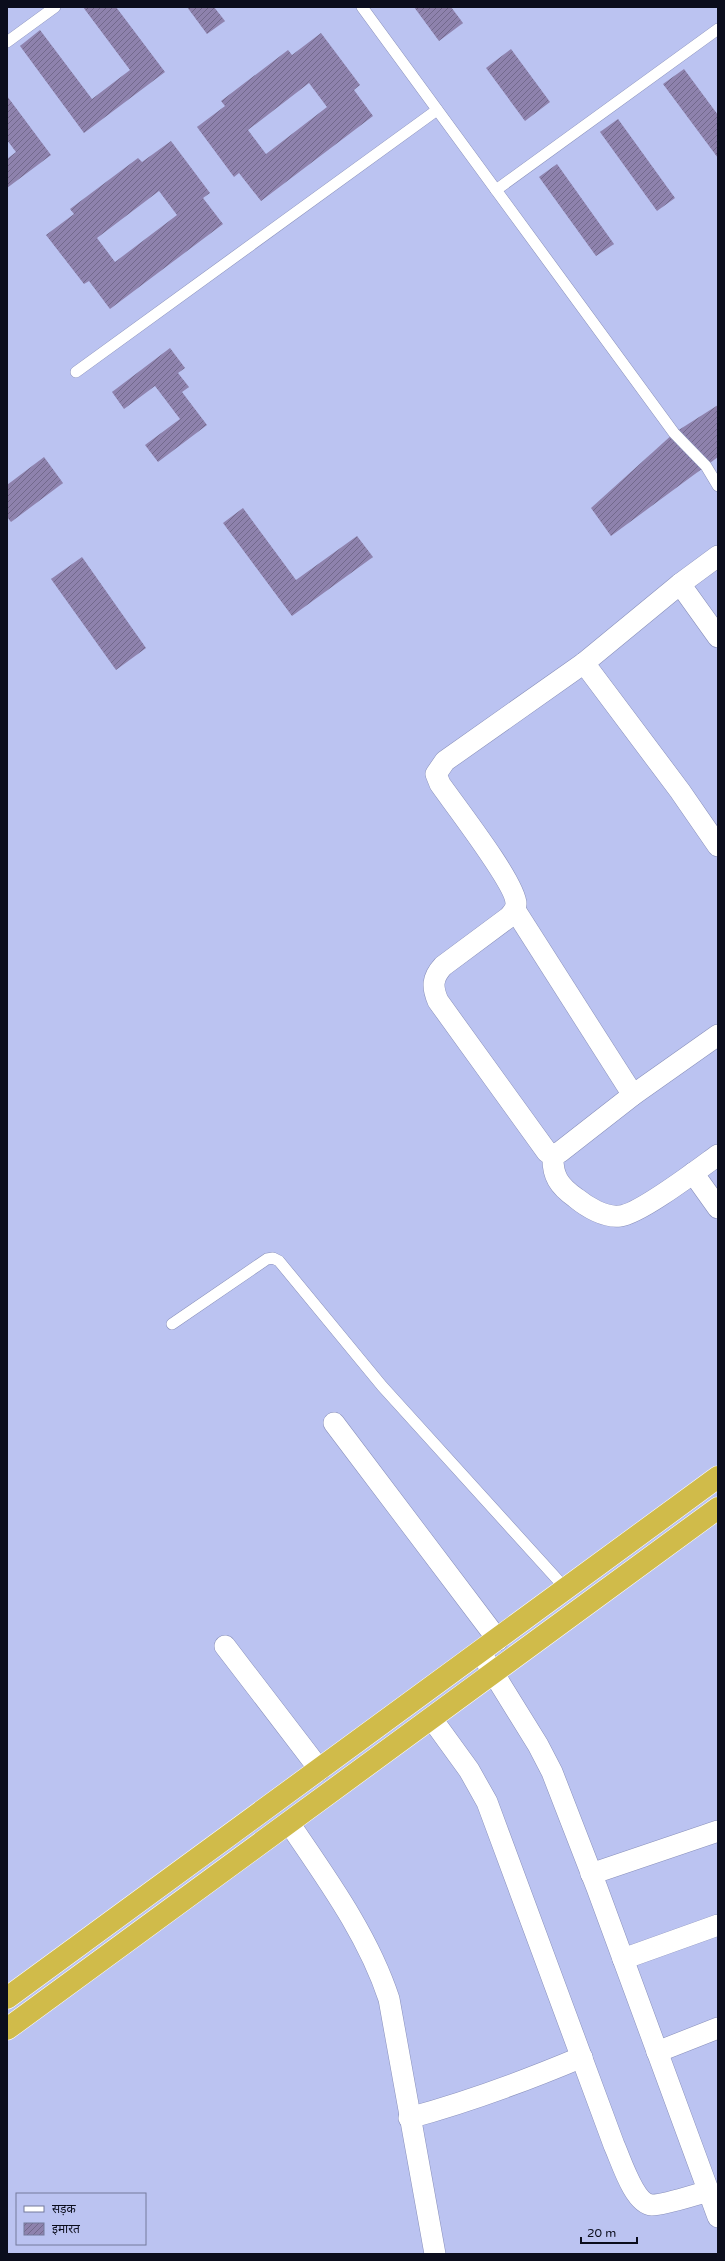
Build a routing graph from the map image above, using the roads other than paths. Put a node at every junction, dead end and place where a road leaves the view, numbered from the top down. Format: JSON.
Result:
{"nodes":[{"id":1,"x":54,"y":7,"type":"edge"},
{"id":2,"x":362,"y":7,"type":"edge"},
{"id":3,"x":718,"y":29,"type":"edge"},
{"id":4,"x":7,"y":42,"type":"edge"},
{"id":5,"x":437,"y":110,"type":"junction"},
{"id":6,"x":496,"y":190,"type":"junction"},
{"id":7,"x":76,"y":372,"type":"dead end"},
{"id":8,"x":718,"y":486,"type":"edge"},
{"id":9,"x":718,"y":556,"type":"edge"},
{"id":10,"x":680,"y":584,"type":"junction"},
{"id":11,"x":718,"y":637,"type":"edge"},
{"id":12,"x":584,"y":662,"type":"junction"},
{"id":13,"x":718,"y":846,"type":"edge"},
{"id":14,"x":515,"y":910,"type":"junction"},
{"id":15,"x":718,"y":1035,"type":"edge"},
{"id":16,"x":633,"y":1095,"type":"junction"},
{"id":17,"x":553,"y":1155,"type":"junction"},
{"id":18,"x":718,"y":1155,"type":"edge"},
{"id":19,"x":693,"y":1173,"type":"junction"},
{"id":20,"x":718,"y":1208,"type":"edge"},
{"id":21,"x":172,"y":1324,"type":"dead end"},
{"id":22,"x":334,"y":1423,"type":"dead end"},
{"id":23,"x":718,"y":1477,"type":"edge"},
{"id":24,"x":718,"y":1508,"type":"edge"},
{"id":25,"x":566,"y":1589,"type":"junction"},
{"id":26,"x":225,"y":1646,"type":"dead end"},
{"id":27,"x":490,"y":1646,"type":"junction"},
{"id":28,"x":493,"y":1674,"type":"junction"},
{"id":29,"x":432,"y":1719,"type":"junction"},
{"id":30,"x":320,"y":1770,"type":"junction"},
{"id":31,"x":289,"y":1823,"type":"junction"},
{"id":32,"x":718,"y":1831,"type":"edge"},
{"id":33,"x":591,"y":1874,"type":"junction"},
{"id":34,"x":718,"y":1926,"type":"edge"},
{"id":35,"x":623,"y":1959,"type":"junction"},
{"id":36,"x":7,"y":1998,"type":"edge"},
{"id":37,"x":718,"y":2028,"type":"edge"},
{"id":38,"x":7,"y":2029,"type":"edge"},
{"id":39,"x":657,"y":2052,"type":"junction"},
{"id":40,"x":582,"y":2057,"type":"junction"},
{"id":41,"x":409,"y":2118,"type":"junction"},
{"id":42,"x":709,"y":2191,"type":"junction"},
{"id":43,"x":718,"y":2217,"type":"edge"},
{"id":44,"x":435,"y":2254,"type":"edge"}],
"edges":[{"from":1,"to":4,"type":"lane"},
{"from":2,"to":5,"type":"lane"},
{"from":3,"to":6,"type":"lane"},
{"from":5,"to":6,"type":"lane"},
{"from":5,"to":7,"type":"lane"},
{"from":6,"to":8,"type":"lane"},
{"from":9,"to":10,"type":"street"},
{"from":10,"to":11,"type":"street"},
{"from":10,"to":12,"type":"street"},
{"from":12,"to":13,"type":"street"},
{"from":12,"to":14,"type":"street"},
{"from":14,"to":16,"type":"street"},
{"from":14,"to":17,"type":"street"},
{"from":15,"to":16,"type":"street"},
{"from":16,"to":17,"type":"street"},
{"from":17,"to":19,"type":"street"},
{"from":18,"to":19,"type":"street"},
{"from":19,"to":20,"type":"street"},
{"from":21,"to":25,"type":"lane"},
{"from":22,"to":27,"type":"street"},
{"from":23,"to":25,"type":"highway"},
{"from":24,"to":28,"type":"highway"},
{"from":25,"to":27,"type":"highway"},
{"from":26,"to":30,"type":"street"},
{"from":27,"to":28,"type":"street"},
{"from":27,"to":30,"type":"highway"},
{"from":28,"to":29,"type":"highway"},
{"from":28,"to":33,"type":"street"},
{"from":29,"to":31,"type":"highway"},
{"from":29,"to":40,"type":"street"},
{"from":30,"to":36,"type":"highway"},
{"from":31,"to":38,"type":"highway"},
{"from":31,"to":41,"type":"street"},
{"from":32,"to":33,"type":"street"},
{"from":33,"to":35,"type":"street"},
{"from":34,"to":35,"type":"street"},
{"from":35,"to":39,"type":"street"},
{"from":37,"to":39,"type":"street"},
{"from":39,"to":42,"type":"street"},
{"from":40,"to":41,"type":"street"},
{"from":40,"to":42,"type":"street"},
{"from":41,"to":44,"type":"street"},
{"from":42,"to":43,"type":"street"}]}
